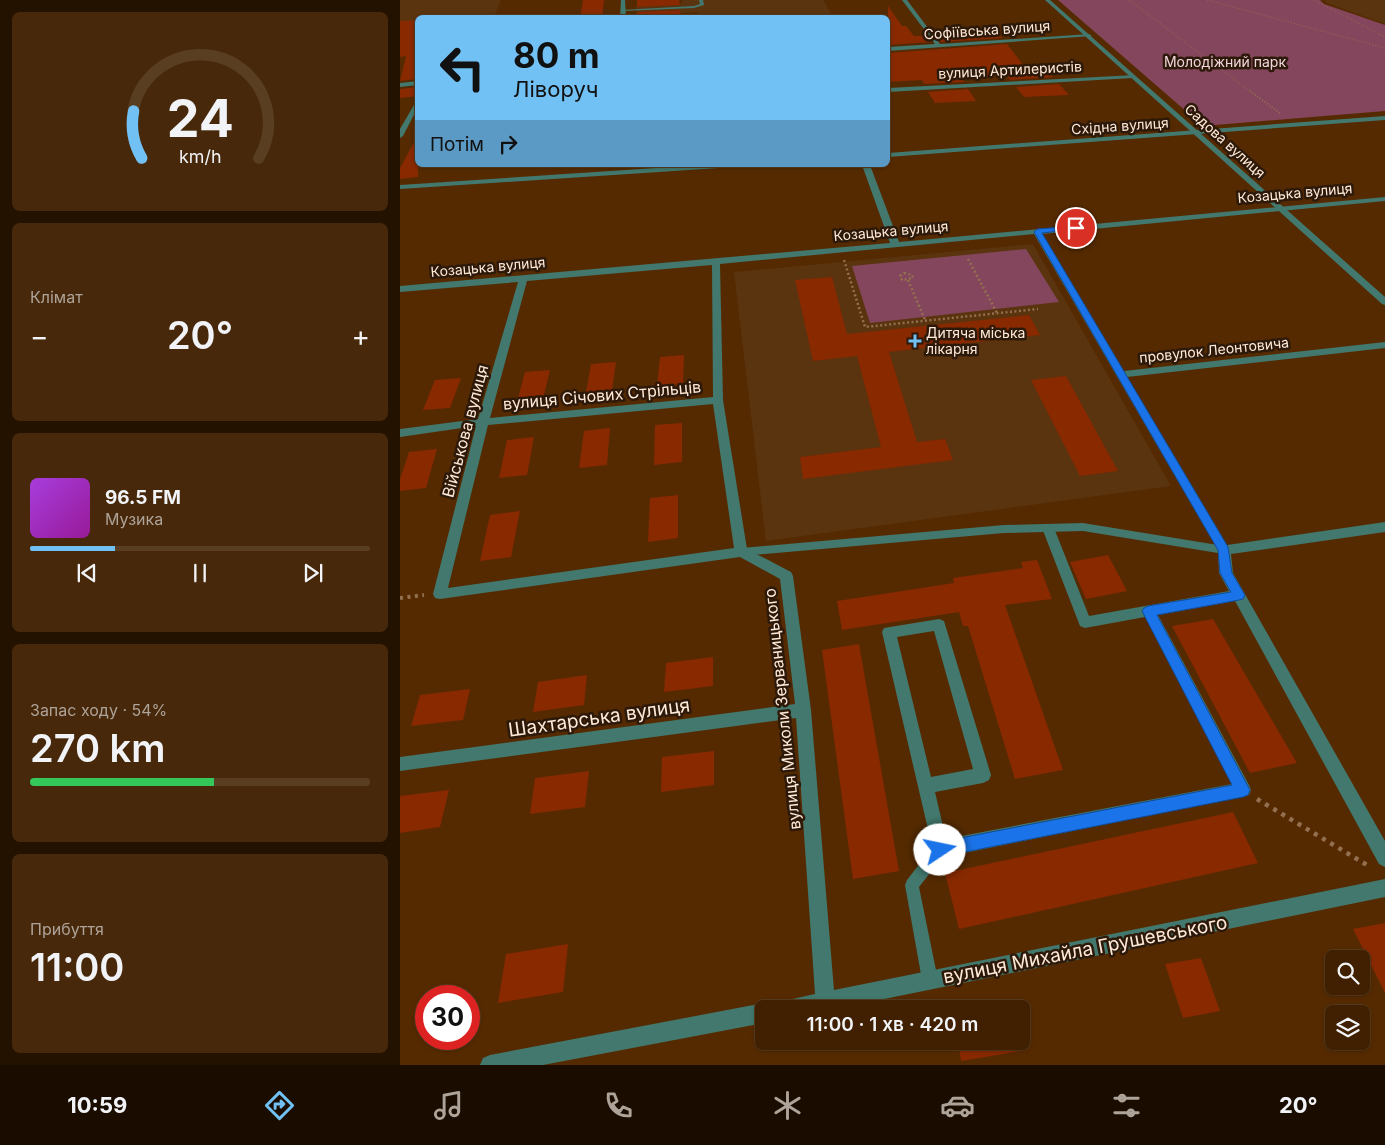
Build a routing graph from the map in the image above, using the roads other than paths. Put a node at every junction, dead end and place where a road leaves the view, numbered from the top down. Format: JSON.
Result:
{"nodes":[{"id":1,"x":623,"y":0,"type":"edge"},
{"id":2,"x":700,"y":0,"type":"edge"},
{"id":3,"x":904,"y":0,"type":"edge"},
{"id":4,"x":1047,"y":0,"type":"edge"},
{"id":5,"x":623,"y":10,"type":"junction"},
{"id":6,"x":623,"y":15,"type":"edge"},
{"id":7,"x":1089,"y":36,"type":"junction"},
{"id":8,"x":939,"y":46,"type":"junction"},
{"id":9,"x":890,"y":49,"type":"edge"},
{"id":10,"x":1133,"y":76,"type":"junction"},
{"id":11,"x":415,"y":83,"type":"edge"},
{"id":12,"x":400,"y":85,"type":"edge"},
{"id":13,"x":890,"y":90,"type":"edge"},
{"id":14,"x":415,"y":106,"type":"edge"},
{"id":15,"x":1385,"y":118,"type":"edge"},
{"id":16,"x":1197,"y":133,"type":"junction"},
{"id":17,"x":400,"y":136,"type":"edge"},
{"id":18,"x":890,"y":155,"type":"edge"},
{"id":19,"x":704,"y":167,"type":"edge"},
{"id":20,"x":867,"y":167,"type":"edge"},
{"id":21,"x":400,"y":187,"type":"edge"},
{"id":22,"x":1385,"y":199,"type":"edge"},
{"id":23,"x":1280,"y":208,"type":"junction"},
{"id":24,"x":1037,"y":232,"type":"junction"},
{"id":25,"x":894,"y":244,"type":"junction"},
{"id":26,"x":716,"y":262,"type":"junction"},
{"id":27,"x":524,"y":278,"type":"junction"},
{"id":28,"x":400,"y":289,"type":"edge"},
{"id":29,"x":1385,"y":302,"type":"edge"},
{"id":30,"x":1385,"y":345,"type":"edge"},
{"id":31,"x":1122,"y":374,"type":"junction"},
{"id":32,"x":718,"y":400,"type":"junction"},
{"id":33,"x":483,"y":422,"type":"junction"},
{"id":34,"x":400,"y":433,"type":"edge"},
{"id":35,"x":1385,"y":527,"type":"edge"},
{"id":36,"x":1048,"y":528,"type":"junction"},
{"id":37,"x":1224,"y":550,"type":"junction"},
{"id":38,"x":741,"y":552,"type":"junction"},
{"id":39,"x":1239,"y":595,"type":"junction"},
{"id":40,"x":1148,"y":611,"type":"junction"},
{"id":41,"x":803,"y":710,"type":"junction"},
{"id":42,"x":400,"y":764,"type":"edge"},
{"id":43,"x":925,"y":786,"type":"junction"},
{"id":44,"x":940,"y":850,"type":"junction"},
{"id":45,"x":1385,"y":858,"type":"edge"},
{"id":46,"x":1385,"y":888,"type":"edge"},
{"id":47,"x":930,"y":980,"type":"junction"},
{"id":48,"x":825,"y":1000,"type":"edge"},
{"id":49,"x":830,"y":1000,"type":"edge"},
{"id":50,"x":755,"y":1015,"type":"edge"},
{"id":51,"x":490,"y":1065,"type":"edge"}],
"edges":[{"from":1,"to":5,"type":"street"},
{"from":2,"to":5,"type":"lane"},
{"from":3,"to":8,"type":"street"},
{"from":4,"to":7,"type":"street","name":"Садова вулиця"},
{"from":5,"to":6,"type":"street"},
{"from":7,"to":8,"type":"street","name":"Софіївська вулиця"},
{"from":7,"to":10,"type":"street","name":"Садова вулиця"},
{"from":8,"to":9,"type":"street","name":"Софіївська вулиця"},
{"from":10,"to":13,"type":"street","name":"вулиця Артилеристів"},
{"from":10,"to":16,"type":"street","name":"Садова вулиця"},
{"from":11,"to":12,"type":"street"},
{"from":14,"to":17,"type":"street"},
{"from":15,"to":16,"type":"street","name":"Східна вулиця"},
{"from":16,"to":18,"type":"street","name":"Східна вулиця"},
{"from":16,"to":23,"type":"street","name":"Садова вулиця"},
{"from":19,"to":21,"type":"street"},
{"from":20,"to":25,"type":"street"},
{"from":22,"to":23,"type":"street","name":"Козацька вулиця"},
{"from":23,"to":24,"type":"street","name":"Козацька вулиця"},
{"from":23,"to":29,"type":"street","name":"Садова вулиця"},
{"from":24,"to":25,"type":"street","name":"Козацька вулиця"},
{"from":24,"to":31,"type":"street","name":"провулок Леонтовича"},
{"from":25,"to":26,"type":"street","name":"Козацька вулиця"},
{"from":26,"to":27,"type":"street","name":"Козацька вулиця"},
{"from":26,"to":32,"type":"street"},
{"from":27,"to":28,"type":"street","name":"Козацька вулиця"},
{"from":27,"to":33,"type":"street","name":"Військова вулиця"},
{"from":30,"to":31,"type":"street","name":"провулок Леонтовича"},
{"from":31,"to":37,"type":"street"},
{"from":32,"to":33,"type":"street","name":"вулиця Січових Стрільців"},
{"from":32,"to":38,"type":"street"},
{"from":33,"to":34,"type":"street","name":"вулиця Січових Стрільців"},
{"from":33,"to":38,"type":"street","name":"Військова вулиця"},
{"from":35,"to":37,"type":"street"},
{"from":36,"to":37,"type":"lane"},
{"from":36,"to":38,"type":"lane"},
{"from":36,"to":40,"type":"street"},
{"from":37,"to":39,"type":"street"},
{"from":38,"to":41,"type":"street","name":"вулиця Миколи Зерваницького"},
{"from":39,"to":40,"type":"street"},
{"from":39,"to":45,"type":"street"},
{"from":40,"to":44,"type":"street"},
{"from":41,"to":42,"type":"street","name":"Шахтарська вулиця"},
{"from":41,"to":48,"type":"street","name":"вулиця Миколи Зерваницького"},
{"from":43,"to":43,"type":"street"},
{"from":43,"to":44,"type":"street"},
{"from":44,"to":47,"type":"lane"},
{"from":46,"to":47,"type":"street","name":"вулиця Михайла Грушевського"},
{"from":47,"to":49,"type":"street","name":"вулиця Михайла Грушевського"},
{"from":50,"to":51,"type":"street"}]}
